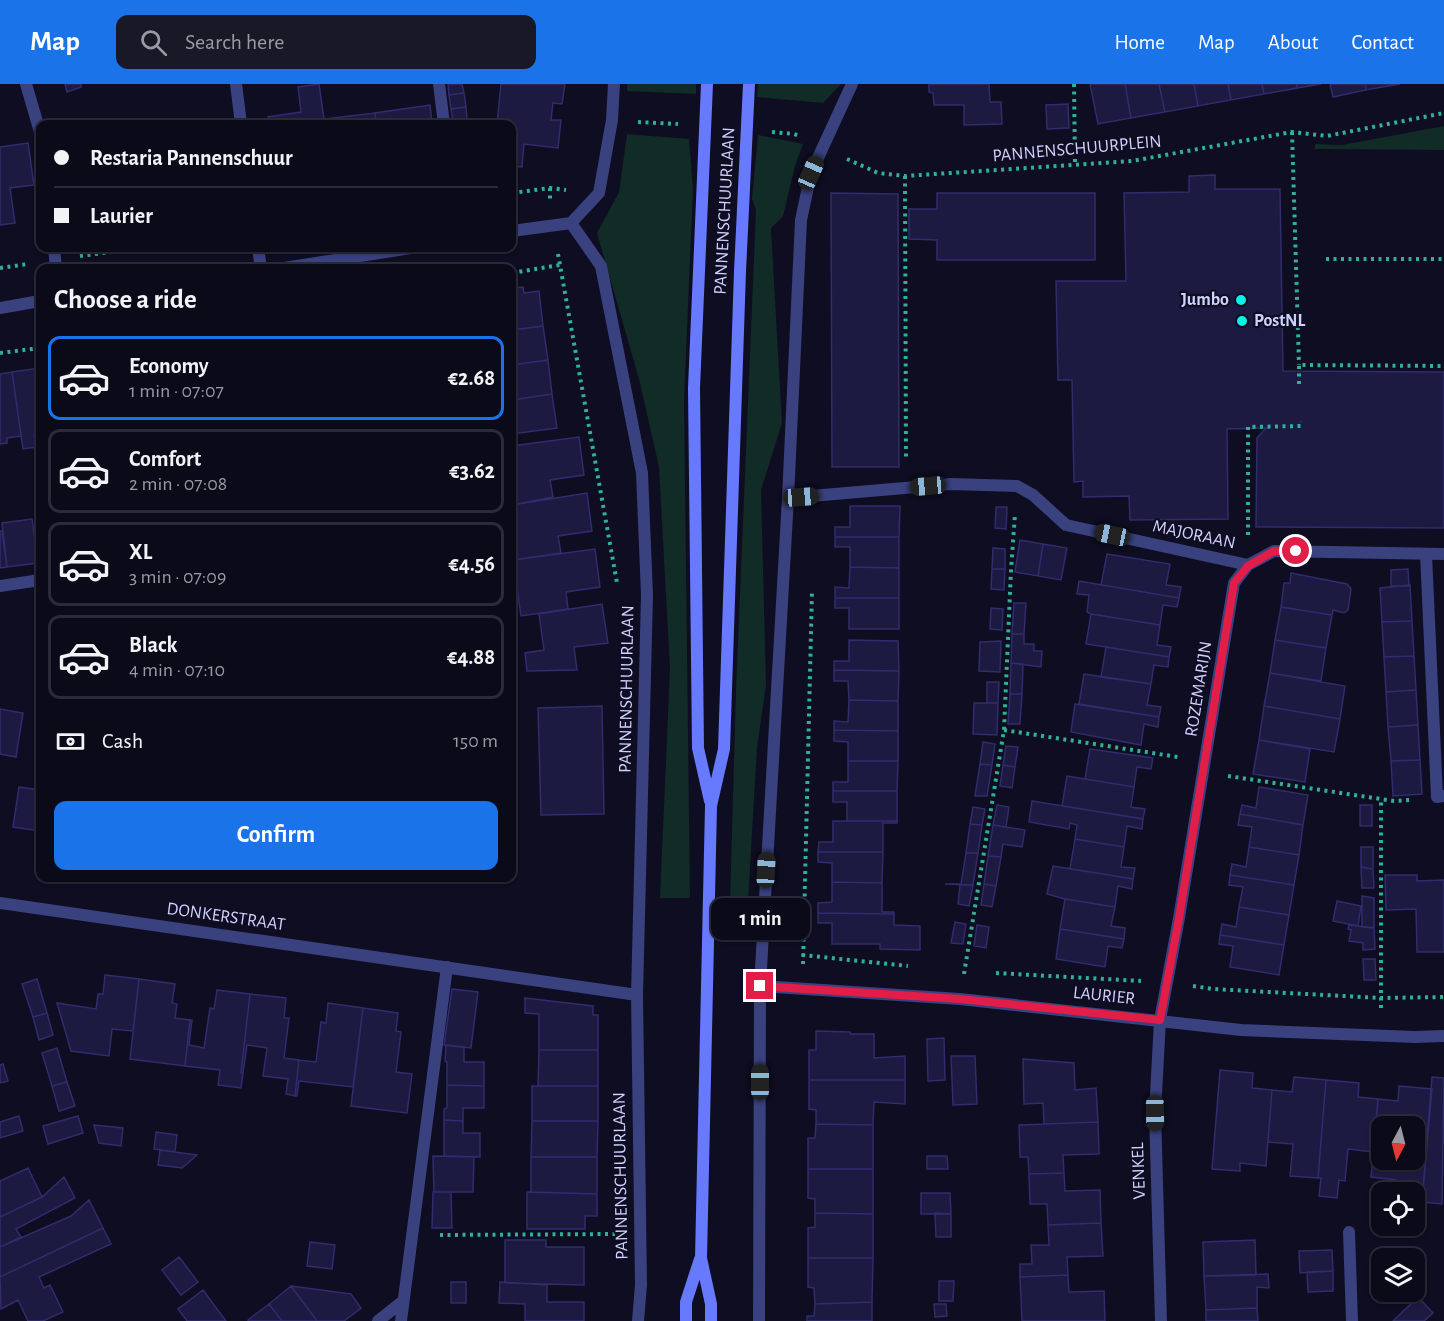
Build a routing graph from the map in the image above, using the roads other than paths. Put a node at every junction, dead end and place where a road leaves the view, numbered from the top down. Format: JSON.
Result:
{"nodes":[{"id":1,"x":26,"y":84,"type":"edge"},
{"id":2,"x":236,"y":84,"type":"edge"},
{"id":3,"x":439,"y":84,"type":"edge"},
{"id":4,"x":614,"y":84,"type":"edge"},
{"id":5,"x":707,"y":84,"type":"edge"},
{"id":6,"x":749,"y":84,"type":"edge"},
{"id":7,"x":852,"y":84,"type":"edge"},
{"id":8,"x":36,"y":120,"type":"edge"},
{"id":9,"x":240,"y":120,"type":"edge"},
{"id":10,"x":444,"y":120,"type":"edge"},
{"id":11,"x":571,"y":222,"type":"junction"},
{"id":12,"x":516,"y":230,"type":"edge"},
{"id":13,"x":386,"y":252,"type":"edge"},
{"id":14,"x":309,"y":264,"type":"edge"},
{"id":15,"x":36,"y":302,"type":"edge"},
{"id":16,"x":0,"y":308,"type":"edge"},
{"id":17,"x":788,"y":498,"type":"junction"},
{"id":18,"x":1426,"y":554,"type":"junction"},
{"id":19,"x":1444,"y":554,"type":"edge"},
{"id":20,"x":1248,"y":566,"type":"junction"},
{"id":21,"x":36,"y":581,"type":"edge"},
{"id":22,"x":0,"y":586,"type":"edge"},
{"id":23,"x":1441,"y":796,"type":"edge"},
{"id":24,"x":711,"y":806,"type":"junction"},
{"id":25,"x":0,"y":903,"type":"edge"},
{"id":26,"x":447,"y":967,"type":"junction"},
{"id":27,"x":760,"y":986,"type":"junction"},
{"id":28,"x":637,"y":995,"type":"junction"},
{"id":29,"x":1160,"y":1020,"type":"junction"},
{"id":30,"x":1444,"y":1036,"type":"edge"},
{"id":31,"x":1349,"y":1232,"type":"dead end"},
{"id":32,"x":700,"y":1258,"type":"junction"},
{"id":33,"x":402,"y":1302,"type":"junction"},
{"id":34,"x":378,"y":1321,"type":"edge"},
{"id":35,"x":401,"y":1321,"type":"edge"},
{"id":36,"x":638,"y":1321,"type":"edge"},
{"id":37,"x":686,"y":1321,"type":"edge"},
{"id":38,"x":711,"y":1321,"type":"edge"},
{"id":39,"x":759,"y":1321,"type":"edge"},
{"id":40,"x":1161,"y":1321,"type":"edge"},
{"id":41,"x":1353,"y":1321,"type":"edge"}],
"edges":[{"from":1,"to":8,"type":"street"},
{"from":2,"to":9,"type":"street"},
{"from":3,"to":10,"type":"street"},
{"from":4,"to":11,"type":"street"},
{"from":5,"to":24,"type":"main road","name":"PANNENSCHUURLAAN"},
{"from":6,"to":24,"type":"main road","name":"PANNENSCHUURLAAN"},
{"from":7,"to":17,"type":"street"},
{"from":11,"to":12,"type":"street"},
{"from":11,"to":28,"type":"street","name":"PANNENSCHUURLAAN"},
{"from":13,"to":14,"type":"street"},
{"from":15,"to":16,"type":"street"},
{"from":17,"to":20,"type":"street","name":"MAJORAAN"},
{"from":17,"to":27,"type":"street"},
{"from":18,"to":19,"type":"street","name":"ROZEMARIJN"},
{"from":18,"to":20,"type":"street","name":"ROZEMARIJN"},
{"from":18,"to":23,"type":"street"},
{"from":20,"to":29,"type":"street","name":"ROZEMARIJN"},
{"from":21,"to":22,"type":"street"},
{"from":24,"to":32,"type":"main road","name":"PANNENSCHUURLAAN"},
{"from":25,"to":26,"type":"street","name":"DONKERSTRAAT"},
{"from":26,"to":28,"type":"street","name":"DONKERSTRAAT"},
{"from":26,"to":33,"type":"street"},
{"from":27,"to":29,"type":"street","name":"LAURIER"},
{"from":27,"to":39,"type":"street"},
{"from":28,"to":36,"type":"street","name":"PANNENSCHUURLAAN"},
{"from":29,"to":30,"type":"street","name":"LAURIER"},
{"from":29,"to":40,"type":"street","name":"VENKEL"},
{"from":31,"to":41,"type":"street"},
{"from":32,"to":37,"type":"main road","name":"PANNENSCHUURLAAN"},
{"from":32,"to":38,"type":"main road","name":"PANNENSCHUURLAAN"},
{"from":33,"to":34,"type":"street"},
{"from":33,"to":35,"type":"street"}]}
